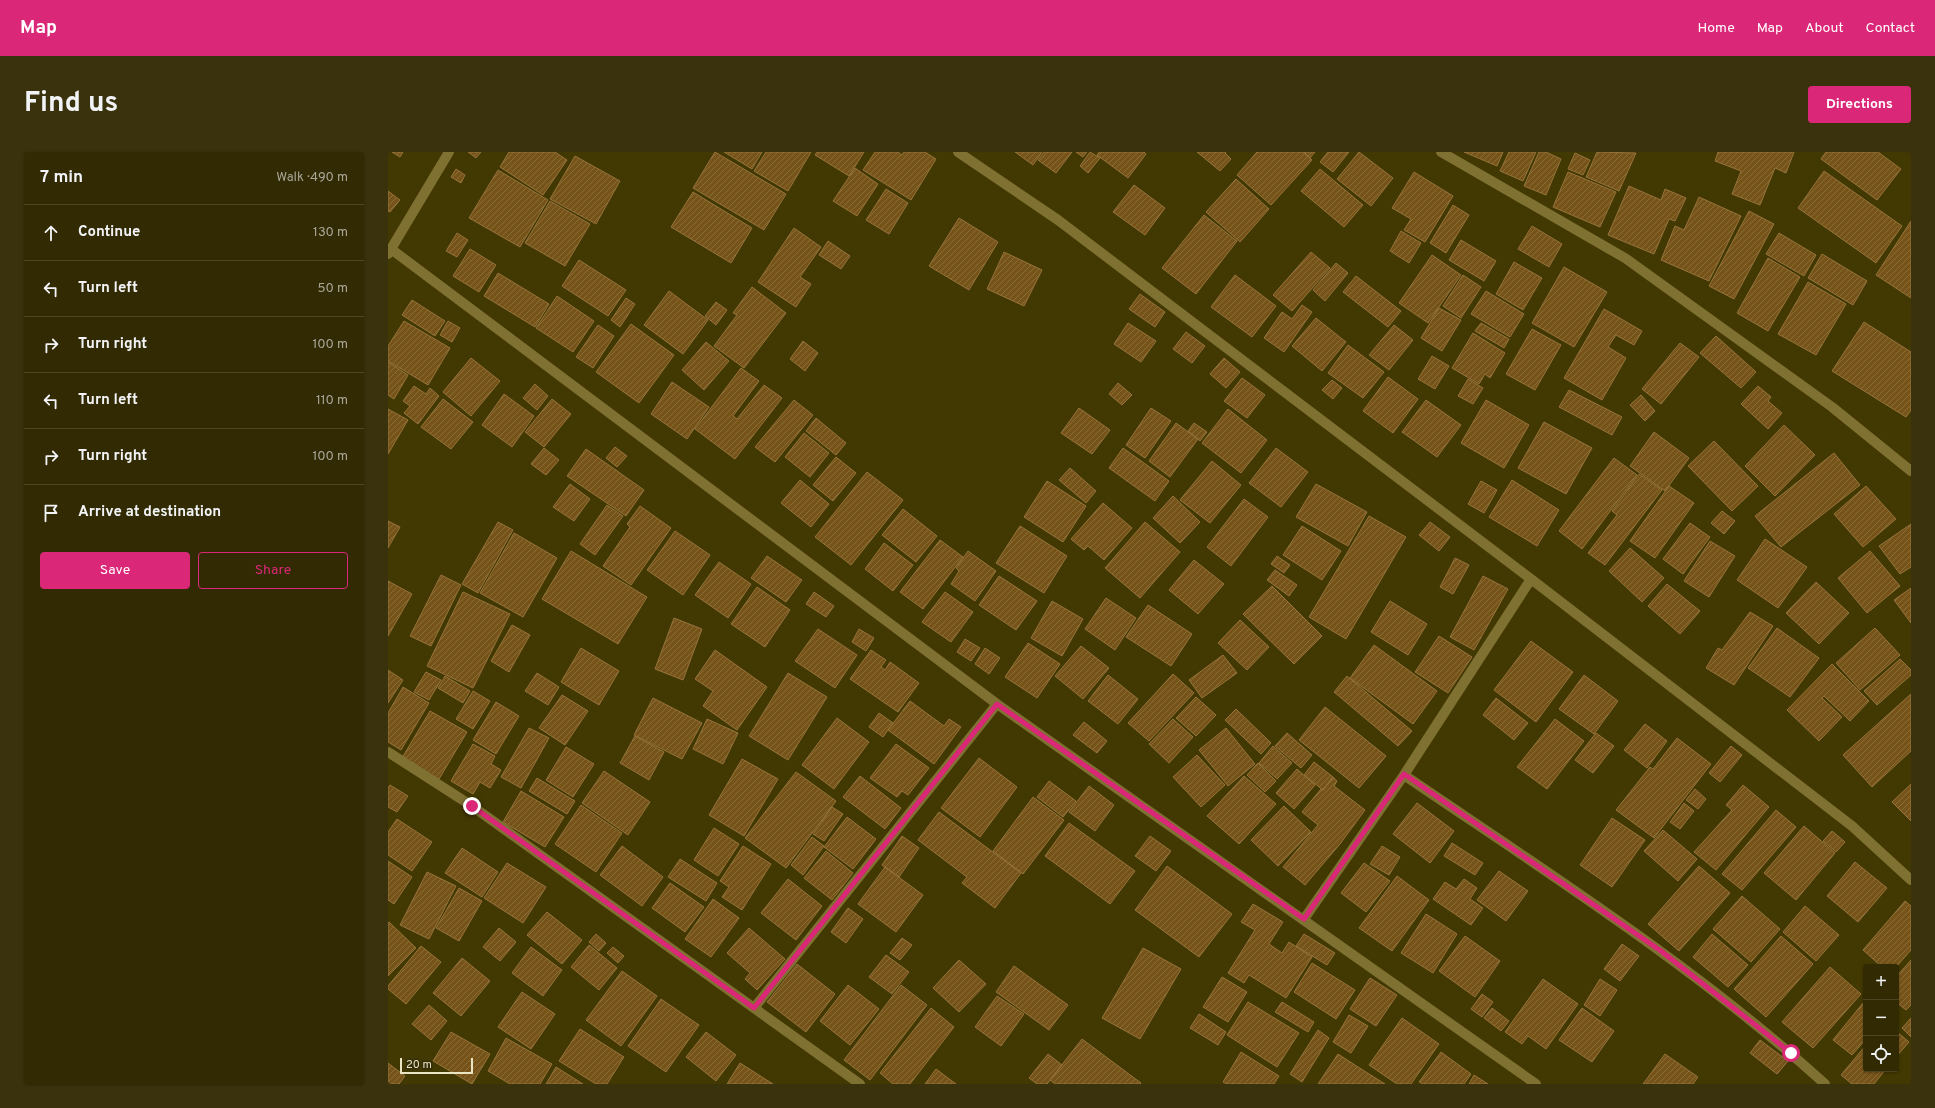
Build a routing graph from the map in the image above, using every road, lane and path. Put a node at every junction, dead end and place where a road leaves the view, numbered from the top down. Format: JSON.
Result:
{"nodes":[{"id":1,"x":448,"y":152,"type":"edge"},
{"id":2,"x":958,"y":152,"type":"edge"},
{"id":3,"x":1441,"y":152,"type":"edge"},
{"id":4,"x":389,"y":252,"type":"edge"},
{"id":5,"x":1911,"y":471,"type":"edge"},
{"id":6,"x":1531,"y":579,"type":"junction"},
{"id":7,"x":997,"y":704,"type":"junction"},
{"id":8,"x":388,"y":752,"type":"edge"},
{"id":9,"x":1404,"y":774,"type":"junction"},
{"id":10,"x":1911,"y":880,"type":"edge"},
{"id":11,"x":1304,"y":919,"type":"junction"},
{"id":12,"x":754,"y":1008,"type":"junction"},
{"id":13,"x":860,"y":1084,"type":"edge"},
{"id":14,"x":1536,"y":1084,"type":"edge"},
{"id":15,"x":1825,"y":1084,"type":"edge"}],
"edges":[{"from":1,"to":4,"type":"street"},
{"from":2,"to":6,"type":"street"},
{"from":3,"to":5,"type":"street"},
{"from":4,"to":7,"type":"street"},
{"from":6,"to":9,"type":"street"},
{"from":6,"to":10,"type":"street"},
{"from":7,"to":11,"type":"street"},
{"from":7,"to":12,"type":"street"},
{"from":8,"to":12,"type":"street"},
{"from":9,"to":11,"type":"street"},
{"from":9,"to":15,"type":"street"},
{"from":11,"to":14,"type":"street"},
{"from":12,"to":13,"type":"street"}]}
